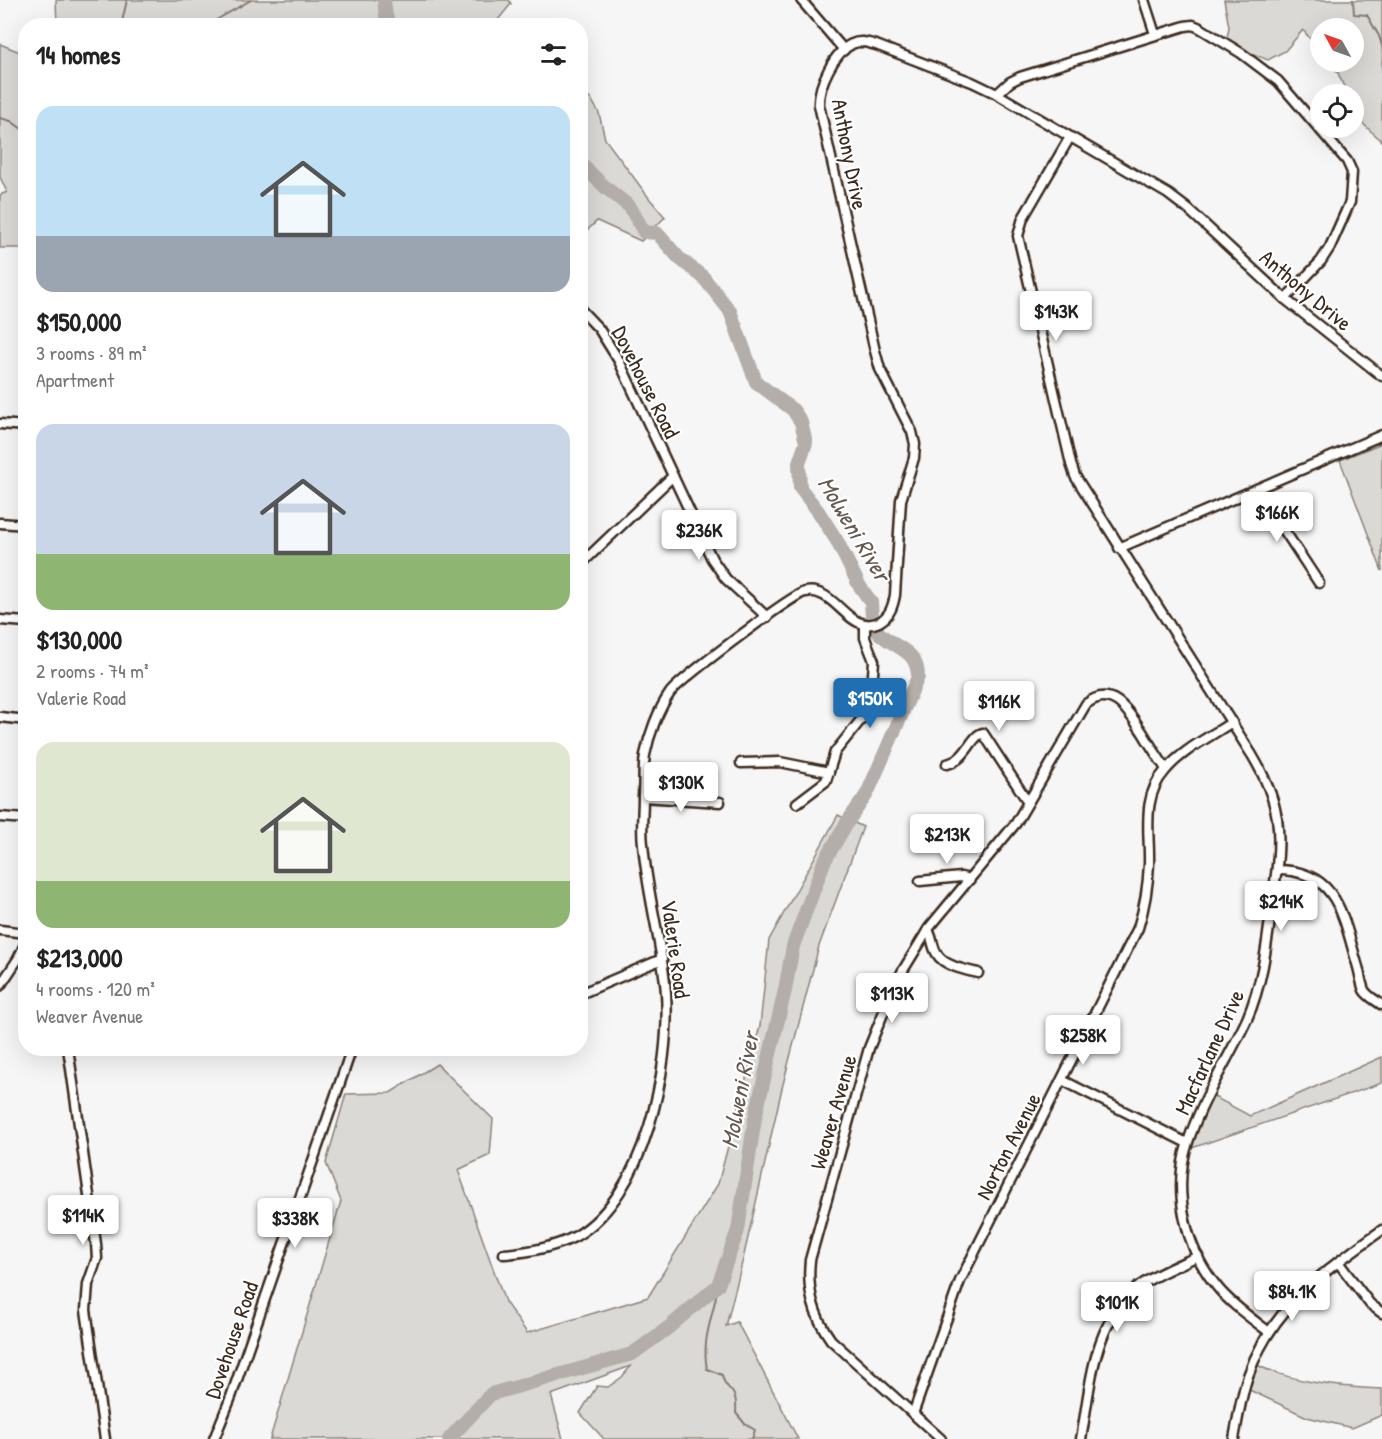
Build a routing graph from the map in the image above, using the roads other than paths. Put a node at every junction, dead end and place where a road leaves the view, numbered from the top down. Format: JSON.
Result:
{"nodes":[{"id":1,"x":801,"y":0,"type":"edge"},
{"id":2,"x":1144,"y":0,"type":"edge"},
{"id":3,"x":1155,"y":34,"type":"junction"},
{"id":4,"x":844,"y":50,"type":"junction"},
{"id":5,"x":997,"y":94,"type":"junction"},
{"id":6,"x":1070,"y":137,"type":"junction"},
{"id":7,"x":1285,"y":299,"type":"junction"},
{"id":8,"x":588,"y":317,"type":"edge"},
{"id":9,"x":1382,"y":376,"type":"edge"},
{"id":10,"x":0,"y":424,"type":"edge"},
{"id":11,"x":18,"y":425,"type":"edge"},
{"id":12,"x":1382,"y":435,"type":"edge"},
{"id":13,"x":673,"y":476,"type":"junction"},
{"id":14,"x":1257,"y":489,"type":"junction"},
{"id":15,"x":0,"y":523,"type":"edge"},
{"id":16,"x":18,"y":524,"type":"edge"},
{"id":17,"x":1119,"y":548,"type":"junction"},
{"id":18,"x":588,"y":557,"type":"edge"},
{"id":19,"x":1319,"y":583,"type":"dead end"},
{"id":20,"x":767,"y":617,"type":"junction"},
{"id":21,"x":0,"y":620,"type":"edge"},
{"id":22,"x":18,"y":621,"type":"edge"},
{"id":23,"x":865,"y":624,"type":"junction"},
{"id":24,"x":0,"y":717,"type":"edge"},
{"id":25,"x":18,"y":719,"type":"edge"},
{"id":26,"x":1232,"y":722,"type":"junction"},
{"id":27,"x":741,"y":763,"type":"dead end"},
{"id":28,"x":947,"y":764,"type":"dead end"},
{"id":29,"x":1166,"y":769,"type":"junction"},
{"id":30,"x":829,"y":772,"type":"junction"},
{"id":31,"x":643,"y":797,"type":"junction"},
{"id":32,"x":720,"y":802,"type":"dead end"},
{"id":33,"x":1028,"y":802,"type":"junction"},
{"id":34,"x":797,"y":803,"type":"dead end"},
{"id":35,"x":0,"y":817,"type":"edge"},
{"id":36,"x":18,"y":818,"type":"edge"},
{"id":37,"x":1277,"y":870,"type":"junction"},
{"id":38,"x":970,"y":879,"type":"junction"},
{"id":39,"x":920,"y":881,"type":"dead end"},
{"id":40,"x":0,"y":930,"type":"edge"},
{"id":41,"x":928,"y":930,"type":"junction"},
{"id":42,"x":18,"y":932,"type":"edge"},
{"id":43,"x":18,"y":959,"type":"edge"},
{"id":44,"x":662,"y":959,"type":"junction"},
{"id":45,"x":978,"y":973,"type":"dead end"},
{"id":46,"x":0,"y":986,"type":"edge"},
{"id":47,"x":588,"y":991,"type":"edge"},
{"id":48,"x":1382,"y":1005,"type":"edge"},
{"id":49,"x":69,"y":1056,"type":"edge"},
{"id":50,"x":349,"y":1056,"type":"edge"},
{"id":51,"x":1062,"y":1080,"type":"junction"},
{"id":52,"x":1187,"y":1143,"type":"junction"},
{"id":53,"x":1382,"y":1230,"type":"edge"},
{"id":54,"x":504,"y":1254,"type":"dead end"},
{"id":55,"x":1198,"y":1256,"type":"junction"},
{"id":56,"x":1338,"y":1262,"type":"junction"},
{"id":57,"x":1382,"y":1313,"type":"edge"},
{"id":58,"x":1269,"y":1332,"type":"junction"},
{"id":59,"x":913,"y":1414,"type":"junction"},
{"id":60,"x":105,"y":1439,"type":"edge"},
{"id":61,"x":214,"y":1439,"type":"edge"},
{"id":62,"x":941,"y":1439,"type":"edge"},
{"id":63,"x":1081,"y":1439,"type":"edge"},
{"id":64,"x":1234,"y":1439,"type":"edge"}],
"edges":[{"from":1,"to":4,"type":"street"},
{"from":2,"to":3,"type":"street"},
{"from":3,"to":5,"type":"street"},
{"from":3,"to":7,"type":"street"},
{"from":4,"to":5,"type":"street","name":"Anthony Drive"},
{"from":4,"to":23,"type":"street","name":"Anthony Drive"},
{"from":5,"to":6,"type":"street","name":"Anthony Drive"},
{"from":6,"to":7,"type":"street","name":"Anthony Drive"},
{"from":6,"to":17,"type":"street","name":"Macfarlane Drive"},
{"from":7,"to":9,"type":"street","name":"Anthony Drive"},
{"from":8,"to":13,"type":"street","name":"Dovehouse Road"},
{"from":10,"to":11,"type":"street"},
{"from":12,"to":14,"type":"street"},
{"from":13,"to":18,"type":"street"},
{"from":13,"to":20,"type":"street","name":"Dovehouse Road"},
{"from":14,"to":17,"type":"street"},
{"from":14,"to":19,"type":"street"},
{"from":15,"to":16,"type":"street"},
{"from":17,"to":26,"type":"street","name":"Macfarlane Drive"},
{"from":20,"to":23,"type":"street"},
{"from":20,"to":31,"type":"street","name":"Valerie Road"},
{"from":21,"to":22,"type":"street"},
{"from":23,"to":30,"type":"street"},
{"from":24,"to":25,"type":"street"},
{"from":26,"to":29,"type":"street","name":"Norton Avenue"},
{"from":26,"to":37,"type":"street","name":"Macfarlane Drive"},
{"from":27,"to":30,"type":"street"},
{"from":28,"to":33,"type":"street"},
{"from":29,"to":33,"type":"street","name":"Weaver Avenue"},
{"from":29,"to":51,"type":"street","name":"Norton Avenue"},
{"from":30,"to":34,"type":"street"},
{"from":31,"to":32,"type":"street"},
{"from":31,"to":44,"type":"street","name":"Valerie Road"},
{"from":33,"to":38,"type":"street","name":"Weaver Avenue"},
{"from":35,"to":36,"type":"street"},
{"from":37,"to":48,"type":"street"},
{"from":37,"to":52,"type":"street","name":"Macfarlane Drive"},
{"from":38,"to":39,"type":"street"},
{"from":38,"to":41,"type":"street","name":"Weaver Avenue"},
{"from":40,"to":42,"type":"street"},
{"from":41,"to":45,"type":"street"},
{"from":41,"to":59,"type":"street","name":"Weaver Avenue"},
{"from":43,"to":46,"type":"street"},
{"from":44,"to":47,"type":"street"},
{"from":44,"to":54,"type":"street","name":"Valerie Road"},
{"from":49,"to":60,"type":"street"},
{"from":50,"to":61,"type":"street","name":"Dovehouse Road"},
{"from":51,"to":52,"type":"street"},
{"from":51,"to":59,"type":"street","name":"Norton Avenue"},
{"from":52,"to":55,"type":"street","name":"Macfarlane Drive"},
{"from":53,"to":56,"type":"street"},
{"from":55,"to":58,"type":"street","name":"Macfarlane Drive"},
{"from":55,"to":63,"type":"street"},
{"from":56,"to":57,"type":"street"},
{"from":56,"to":58,"type":"street"},
{"from":58,"to":64,"type":"street"},
{"from":59,"to":62,"type":"street","name":"Weaver Avenue"}]}
